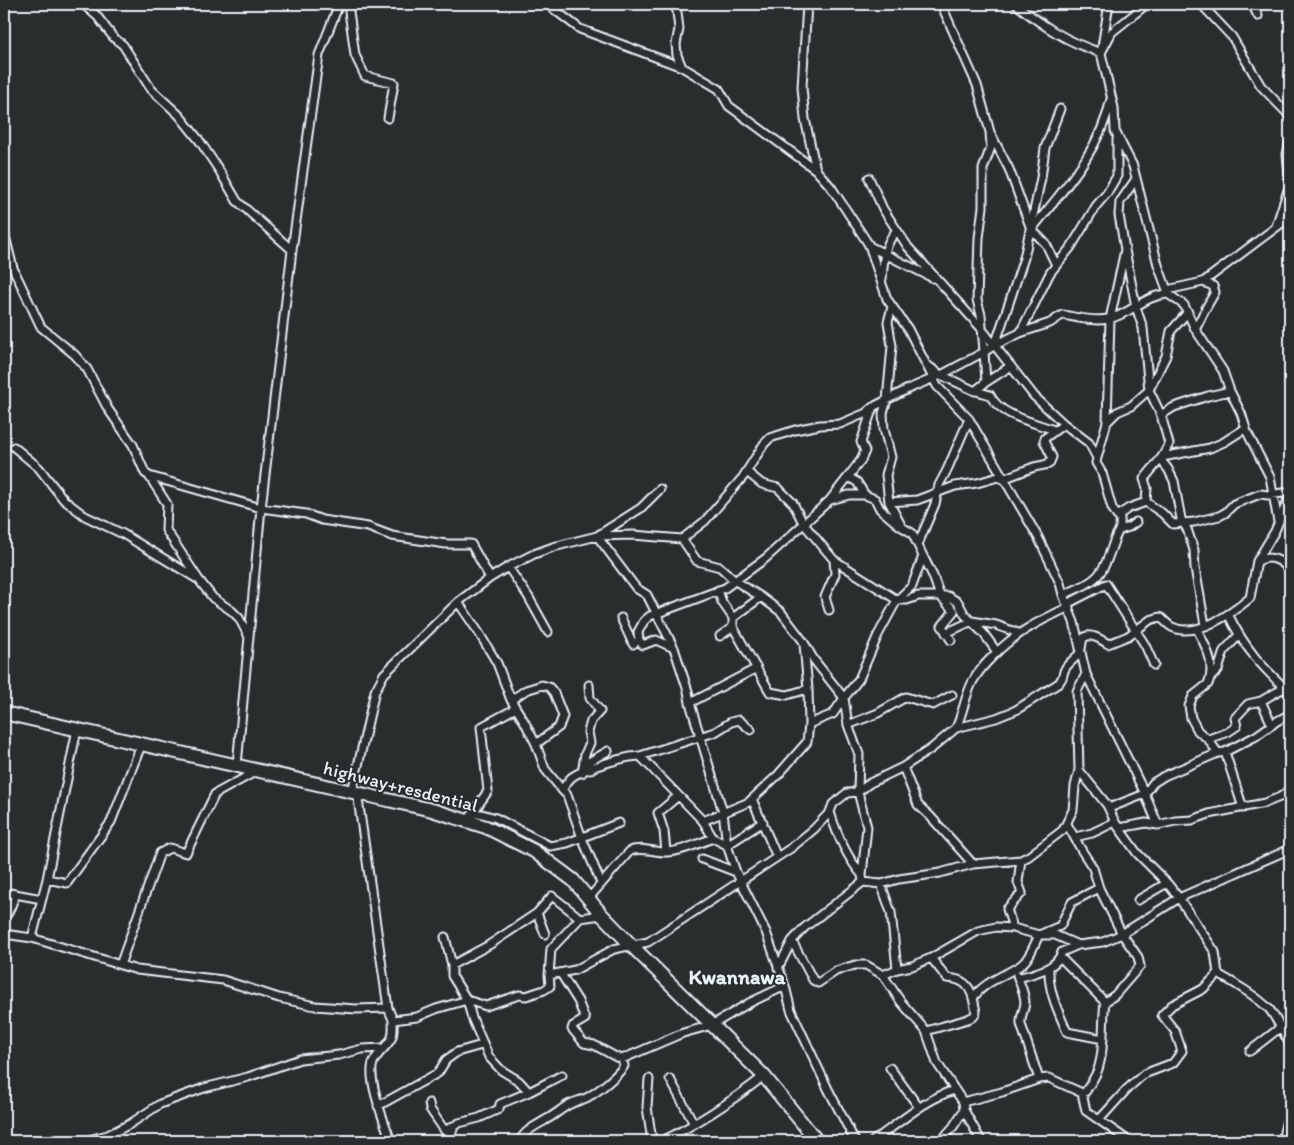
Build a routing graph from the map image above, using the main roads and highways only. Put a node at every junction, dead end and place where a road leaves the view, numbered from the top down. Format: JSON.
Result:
{"nodes":[{"id":1,"x":4,"y":713,"type":"edge"},
{"id":2,"x":817,"y":1141,"type":"edge"}],
"edges":[{"from":1,"to":2,"type":"highway","name":"highway+resdential"}]}
